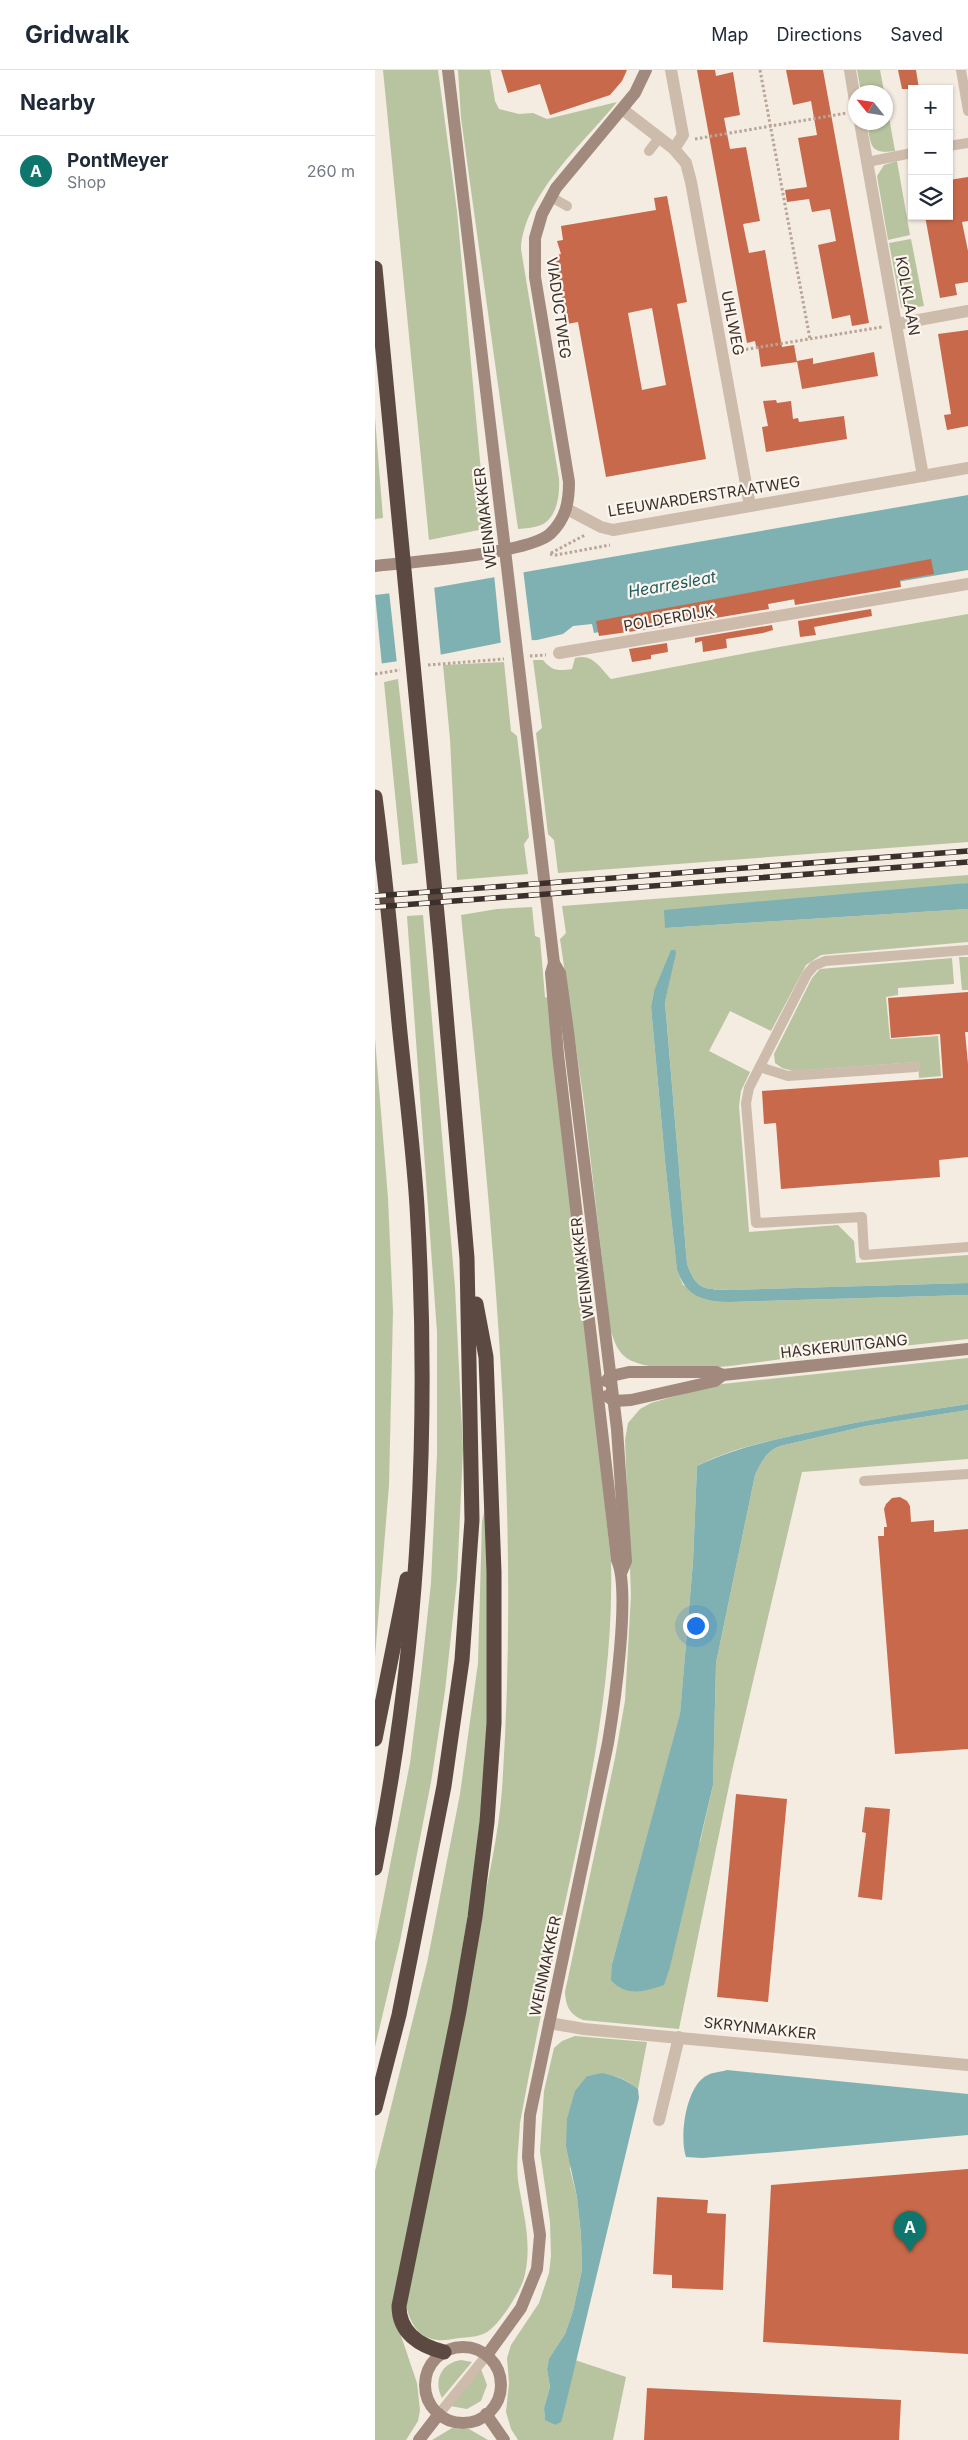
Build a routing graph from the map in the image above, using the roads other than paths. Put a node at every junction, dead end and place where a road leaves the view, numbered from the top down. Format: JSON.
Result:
{"nodes":[{"id":1,"x":448,"y":70,"type":"edge"},
{"id":2,"x":646,"y":70,"type":"edge"},
{"id":3,"x":671,"y":70,"type":"edge"},
{"id":4,"x":850,"y":70,"type":"edge"},
{"id":5,"x":961,"y":70,"type":"edge"},
{"id":6,"x":852,"y":85,"type":"edge"},
{"id":7,"x":622,"y":109,"type":"junction"},
{"id":8,"x":968,"y":110,"type":"edge"},
{"id":9,"x":861,"y":130,"type":"edge"},
{"id":10,"x":659,"y":138,"type":"junction"},
{"id":11,"x":968,"y":143,"type":"edge"},
{"id":12,"x":953,"y":145,"type":"edge"},
{"id":13,"x":674,"y":150,"type":"junction"},
{"id":14,"x":649,"y":151,"type":"dead end"},
{"id":15,"x":908,"y":154,"type":"edge"},
{"id":16,"x":867,"y":162,"type":"junction"},
{"id":17,"x":551,"y":197,"type":"junction"},
{"id":18,"x":567,"y":206,"type":"dead end"},
{"id":19,"x":375,"y":268,"type":"edge"},
{"id":20,"x":968,"y":311,"type":"edge"},
{"id":21,"x":897,"y":324,"type":"junction"},
{"id":22,"x":968,"y":468,"type":"edge"},
{"id":23,"x":923,"y":476,"type":"junction"},
{"id":24,"x":750,"y":506,"type":"junction"},
{"id":25,"x":567,"y":509,"type":"junction"},
{"id":26,"x":375,"y":566,"type":"edge"},
{"id":27,"x":968,"y":584,"type":"edge"},
{"id":28,"x":559,"y":653,"type":"road end"},
{"id":29,"x":375,"y":797,"type":"edge"},
{"id":30,"x":968,"y":950,"type":"edge"},
{"id":31,"x":554,"y":963,"type":"junction"},
{"id":32,"x":916,"y":1066,"type":"dead end"},
{"id":33,"x":760,"y":1067,"type":"junction"},
{"id":34,"x":968,"y":1247,"type":"edge"},
{"id":35,"x":467,"y":1258,"type":"junction"},
{"id":36,"x":968,"y":1349,"type":"edge"},
{"id":37,"x":723,"y":1375,"type":"junction"},
{"id":38,"x":611,"y":1376,"type":"junction"},
{"id":39,"x":597,"y":1390,"type":"junction"},
{"id":40,"x":614,"y":1401,"type":"junction"},
{"id":41,"x":968,"y":1474,"type":"edge"},
{"id":42,"x":864,"y":1481,"type":"dead end"},
{"id":43,"x":420,"y":1514,"type":"junction"},
{"id":44,"x":622,"y":1571,"type":"junction"},
{"id":45,"x":375,"y":1739,"type":"edge"},
{"id":46,"x":375,"y":1868,"type":"edge"},
{"id":47,"x":549,"y":2023,"type":"junction"},
{"id":48,"x":679,"y":2037,"type":"junction"},
{"id":49,"x":968,"y":2065,"type":"edge"},
{"id":50,"x":375,"y":2108,"type":"edge"},
{"id":51,"x":659,"y":2120,"type":"dead end"},
{"id":52,"x":444,"y":2352,"type":"junction"},
{"id":53,"x":487,"y":2356,"type":"junction"},
{"id":54,"x":439,"y":2414,"type":"junction"},
{"id":55,"x":486,"y":2414,"type":"junction"},
{"id":56,"x":419,"y":2440,"type":"edge"},
{"id":57,"x":504,"y":2440,"type":"edge"}],
"edges":[{"from":1,"to":31,"type":"main road","name":"WEINMAKKER"},
{"from":2,"to":7,"type":"main road"},
{"from":3,"to":13,"type":"street"},
{"from":4,"to":6,"type":"street"},
{"from":5,"to":8,"type":"lane"},
{"from":7,"to":10,"type":"street","name":"UHLWEG"},
{"from":7,"to":17,"type":"main road","name":"VIADUCTWEG"},
{"from":9,"to":16,"type":"street","name":"KOLKLAAN"},
{"from":10,"to":13,"type":"street","name":"UHLWEG"},
{"from":10,"to":14,"type":"lane"},
{"from":11,"to":12,"type":"lane"},
{"from":13,"to":24,"type":"street","name":"UHLWEG"},
{"from":15,"to":16,"type":"lane"},
{"from":16,"to":21,"type":"street","name":"KOLKLAAN"},
{"from":17,"to":18,"type":"lane"},
{"from":17,"to":25,"type":"main road","name":"VIADUCTWEG"},
{"from":19,"to":35,"type":"highway"},
{"from":20,"to":21,"type":"street"},
{"from":21,"to":23,"type":"street","name":"KOLKLAAN"},
{"from":22,"to":23,"type":"street","name":"LEEUWARDERSTRAATWEG"},
{"from":23,"to":24,"type":"street","name":"LEEUWARDERSTRAATWEG"},
{"from":24,"to":25,"type":"street","name":"LEEUWARDERSTRAATWEG"},
{"from":25,"to":26,"type":"main road"},
{"from":27,"to":28,"type":"street","name":"POLDERDIJK"},
{"from":29,"to":43,"type":"highway"},
{"from":30,"to":33,"type":"lane"},
{"from":31,"to":38,"type":"main road","name":"WEINMAKKER"},
{"from":31,"to":39,"type":"main road","name":"WEINMAKKER"},
{"from":32,"to":33,"type":"lane"},
{"from":33,"to":34,"type":"lane"},
{"from":35,"to":50,"type":"highway"},
{"from":35,"to":52,"type":"highway"},
{"from":36,"to":37,"type":"main road","name":"HASKERUITGANG"},
{"from":37,"to":38,"type":"main road","name":"HASKERUITGANG"},
{"from":37,"to":40,"type":"main road","name":"HASKERUITGANG"},
{"from":38,"to":39,"type":"main road"},
{"from":38,"to":40,"type":"main road","name":"WEINMAKKER"},
{"from":39,"to":40,"type":"main road"},
{"from":39,"to":44,"type":"main road","name":"WEINMAKKER"},
{"from":40,"to":44,"type":"main road","name":"WEINMAKKER"},
{"from":41,"to":42,"type":"lane"},
{"from":43,"to":45,"type":"highway"},
{"from":43,"to":46,"type":"highway"},
{"from":44,"to":47,"type":"main road","name":"WEINMAKKER"},
{"from":47,"to":48,"type":"street","name":"SKRYNMAKKER"},
{"from":47,"to":53,"type":"main road","name":"WEINMAKKER"},
{"from":48,"to":49,"type":"street","name":"SKRYNMAKKER"},
{"from":48,"to":51,"type":"street"},
{"from":52,"to":53,"type":"main road"},
{"from":52,"to":54,"type":"main road"},
{"from":53,"to":54,"type":"lane"},
{"from":53,"to":55,"type":"main road"},
{"from":54,"to":55,"type":"main road"},
{"from":54,"to":56,"type":"main road"},
{"from":55,"to":57,"type":"main road"}]}
